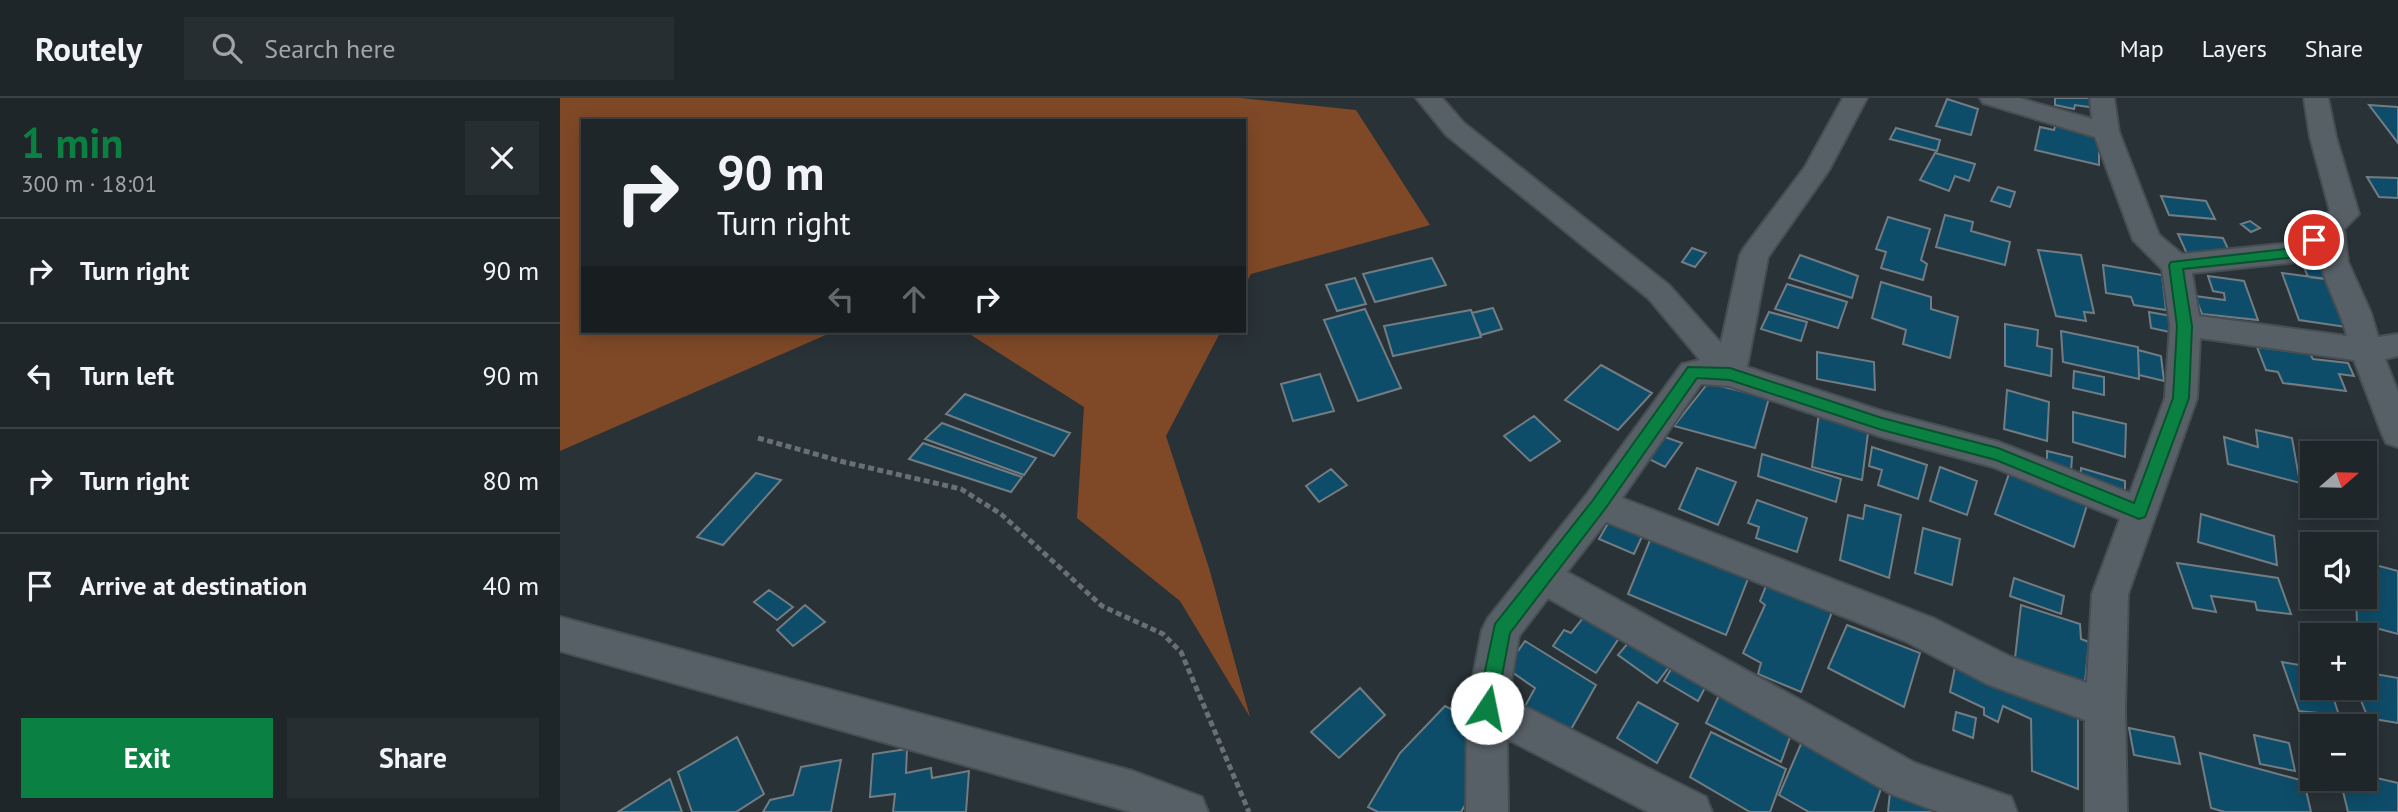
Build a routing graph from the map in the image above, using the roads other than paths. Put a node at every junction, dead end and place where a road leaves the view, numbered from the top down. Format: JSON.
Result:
{"nodes":[{"id":1,"x":1428,"y":98,"type":"edge"},
{"id":2,"x":1855,"y":98,"type":"edge"},
{"id":3,"x":1992,"y":98,"type":"edge"},
{"id":4,"x":2102,"y":98,"type":"edge"},
{"id":5,"x":2316,"y":98,"type":"edge"},
{"id":6,"x":2106,"y":131,"type":"junction"},
{"id":7,"x":2330,"y":227,"type":"junction"},
{"id":8,"x":2176,"y":265,"type":"junction"},
{"id":9,"x":2185,"y":326,"type":"junction"},
{"id":10,"x":2398,"y":345,"type":"edge"},
{"id":11,"x":2366,"y":350,"type":"junction"},
{"id":12,"x":1730,"y":374,"type":"junction"},
{"id":13,"x":2397,"y":429,"type":"edge"},
{"id":14,"x":1599,"y":505,"type":"junction"},
{"id":15,"x":2139,"y":512,"type":"junction"},
{"id":16,"x":1542,"y":576,"type":"junction"},
{"id":17,"x":560,"y":634,"type":"edge"},
{"id":18,"x":1487,"y":708,"type":"junction"},
{"id":19,"x":2105,"y":708,"type":"junction"},
{"id":20,"x":1186,"y":812,"type":"edge"},
{"id":21,"x":1487,"y":812,"type":"edge"},
{"id":22,"x":1691,"y":812,"type":"edge"},
{"id":23,"x":1996,"y":812,"type":"edge"},
{"id":24,"x":2106,"y":812,"type":"edge"}],
"edges":[{"from":1,"to":12,"type":"street"},
{"from":2,"to":12,"type":"street"},
{"from":3,"to":6,"type":"street"},
{"from":4,"to":6,"type":"street"},
{"from":5,"to":7,"type":"street"},
{"from":6,"to":8,"type":"street"},
{"from":7,"to":8,"type":"street"},
{"from":7,"to":11,"type":"street"},
{"from":8,"to":9,"type":"street"},
{"from":9,"to":11,"type":"street"},
{"from":9,"to":15,"type":"street"},
{"from":10,"to":11,"type":"street"},
{"from":11,"to":13,"type":"street"},
{"from":12,"to":14,"type":"street"},
{"from":12,"to":15,"type":"street"},
{"from":14,"to":16,"type":"street"},
{"from":14,"to":19,"type":"street"},
{"from":15,"to":19,"type":"street"},
{"from":16,"to":18,"type":"street"},
{"from":16,"to":23,"type":"street"},
{"from":17,"to":20,"type":"street"},
{"from":18,"to":21,"type":"street"},
{"from":18,"to":22,"type":"street"},
{"from":19,"to":24,"type":"street"}]}
